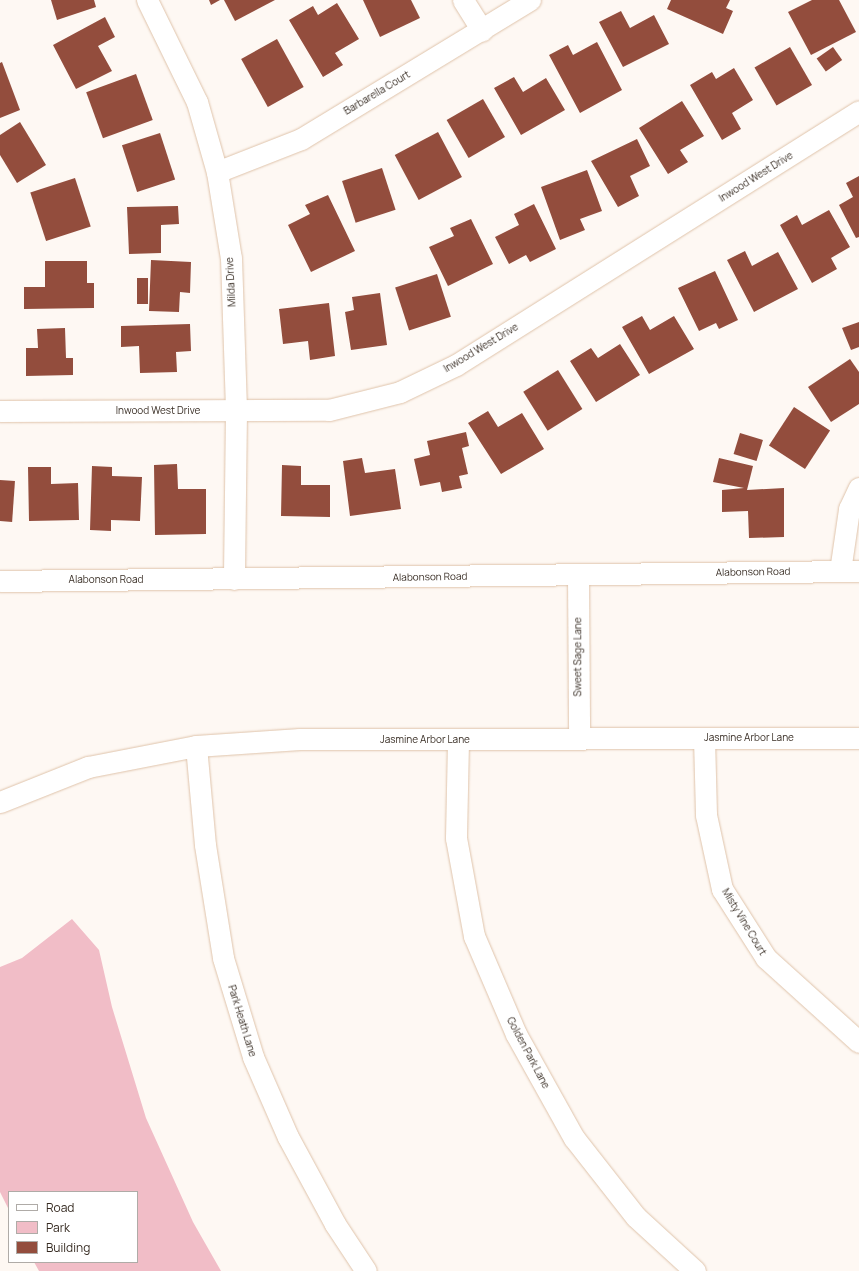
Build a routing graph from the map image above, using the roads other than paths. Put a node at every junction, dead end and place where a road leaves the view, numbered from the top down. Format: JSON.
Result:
{"nodes":[{"id":1,"x":147,"y":0,"type":"edge"},
{"id":2,"x":463,"y":0,"type":"edge"},
{"id":3,"x":530,"y":0,"type":"edge"},
{"id":4,"x":482,"y":30,"type":"junction"},
{"id":5,"x":859,"y":110,"type":"edge"},
{"id":6,"x":217,"y":172,"type":"junction"},
{"id":7,"x":0,"y":412,"type":"edge"},
{"id":8,"x":236,"y":412,"type":"junction"},
{"id":9,"x":859,"y":488,"type":"edge"},
{"id":10,"x":849,"y":571,"type":"edge"},
{"id":11,"x":578,"y":576,"type":"junction"},
{"id":12,"x":234,"y":579,"type":"junction"},
{"id":13,"x":0,"y":581,"type":"edge"},
{"id":14,"x":579,"y":738,"type":"junction"},
{"id":15,"x":704,"y":738,"type":"junction"},
{"id":16,"x":859,"y":738,"type":"edge"},
{"id":17,"x":458,"y":741,"type":"junction"},
{"id":18,"x":196,"y":746,"type":"junction"},
{"id":19,"x":0,"y":802,"type":"edge"},
{"id":20,"x":859,"y":1042,"type":"edge"},
{"id":21,"x":366,"y":1271,"type":"edge"},
{"id":22,"x":695,"y":1271,"type":"edge"}],
"edges":[{"from":1,"to":6,"type":"street","name":"Milda Drive"},
{"from":2,"to":4,"type":"street"},
{"from":3,"to":4,"type":"street","name":"Barbarella Court"},
{"from":4,"to":6,"type":"street","name":"Barbarella Court"},
{"from":5,"to":8,"type":"street","name":"Inwood West Drive"},
{"from":6,"to":8,"type":"street","name":"Milda Drive"},
{"from":7,"to":8,"type":"street","name":"Inwood West Drive"},
{"from":8,"to":12,"type":"street","name":"Milda Drive"},
{"from":9,"to":10,"type":"street"},
{"from":10,"to":11,"type":"street","name":"Alabonson Road"},
{"from":11,"to":12,"type":"street","name":"Alabonson Road"},
{"from":11,"to":14,"type":"street","name":"Sweet Sage Lane"},
{"from":12,"to":13,"type":"street","name":"Alabonson Road"},
{"from":14,"to":15,"type":"street","name":"Jasmine Arbor Lane"},
{"from":14,"to":17,"type":"street","name":"Jasmine Arbor Lane"},
{"from":15,"to":16,"type":"street","name":"Jasmine Arbor Lane"},
{"from":15,"to":20,"type":"street","name":"Misty Vine Court"},
{"from":17,"to":18,"type":"street","name":"Jasmine Arbor Lane"},
{"from":17,"to":22,"type":"street","name":"Golden Park Lane"},
{"from":18,"to":19,"type":"street","name":"Jasmine Arbor Lane"},
{"from":18,"to":21,"type":"street","name":"Park Heath Lane"}]}
